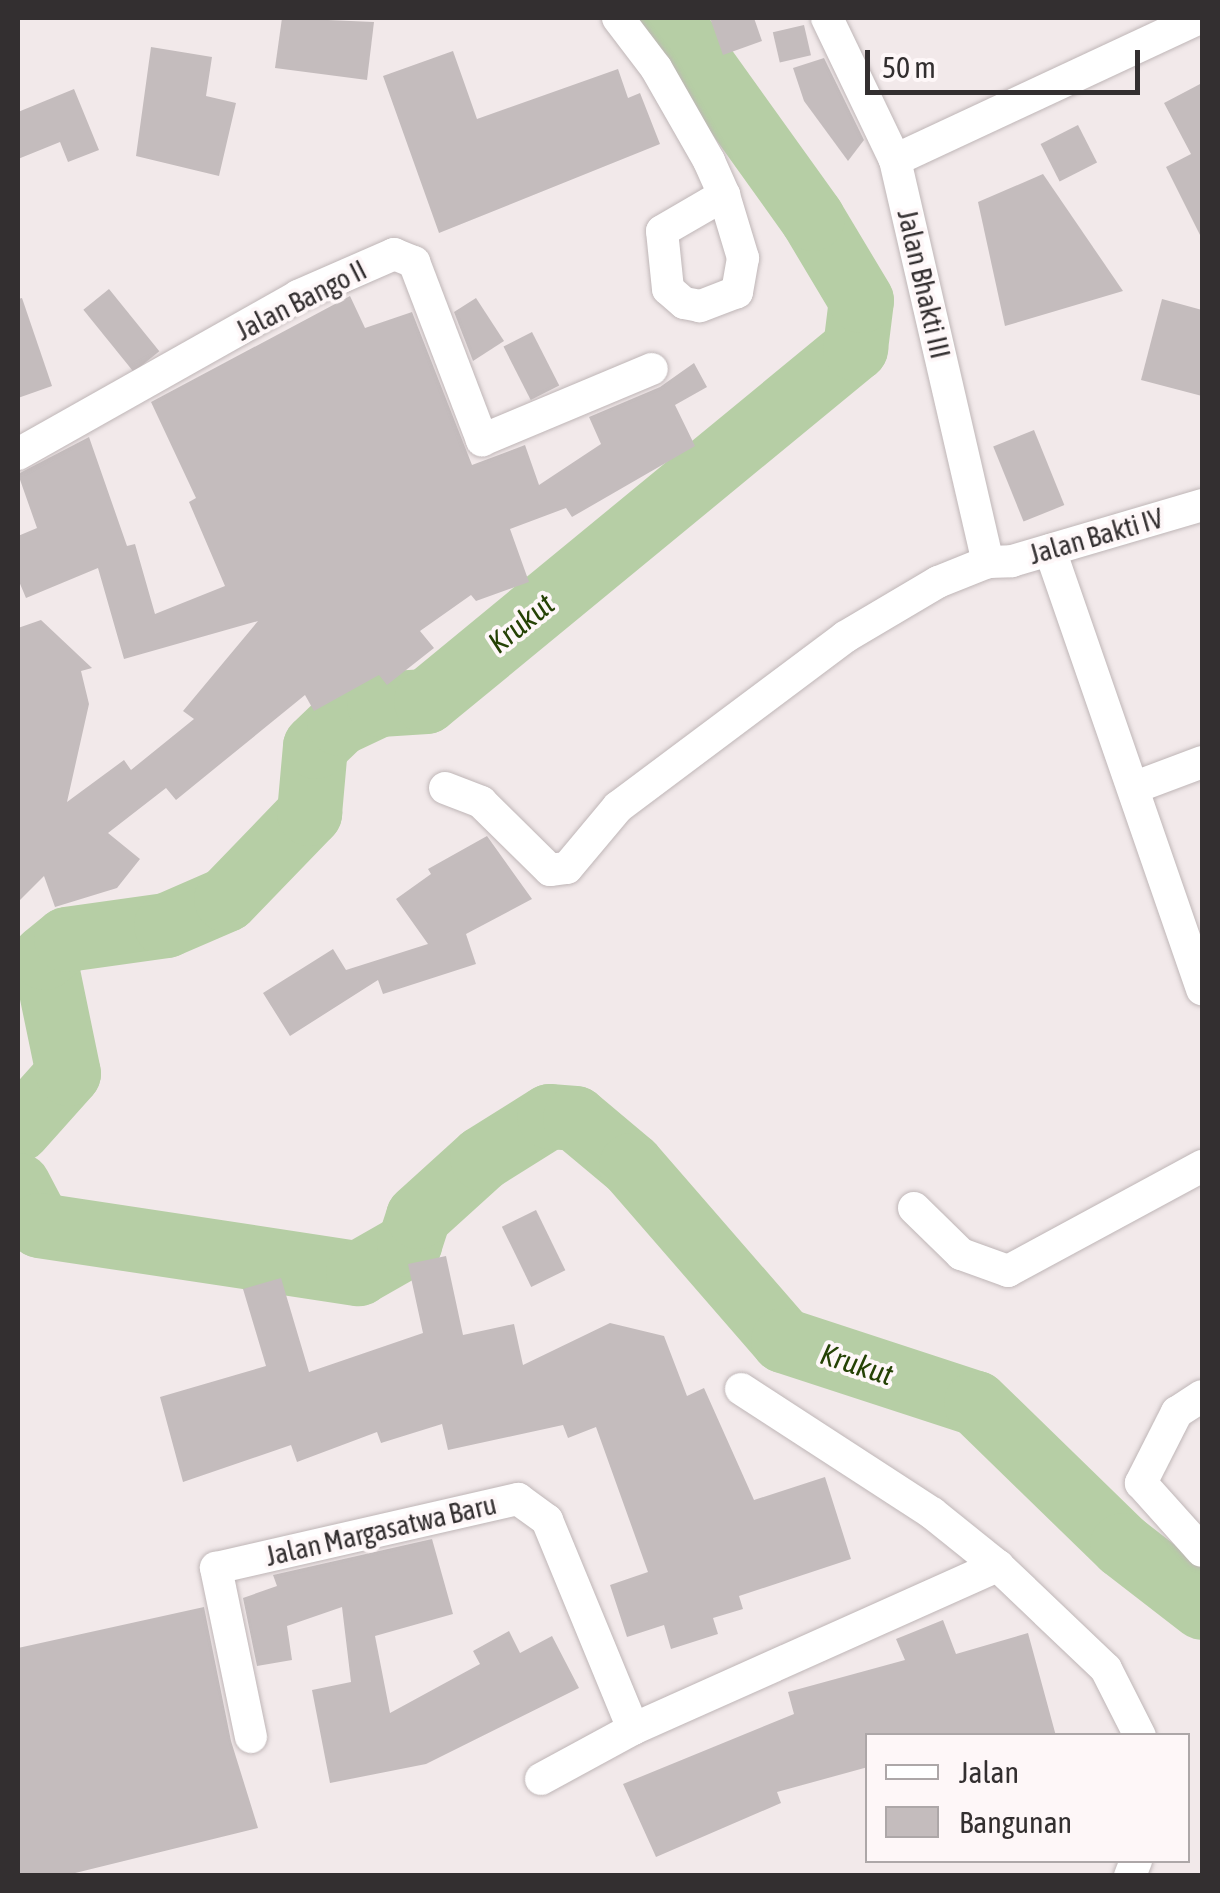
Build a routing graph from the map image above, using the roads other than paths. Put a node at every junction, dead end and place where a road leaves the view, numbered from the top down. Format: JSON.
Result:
{"nodes":[{"id":1,"x":618,"y":18,"type":"edge"},
{"id":2,"x":827,"y":18,"type":"edge"},
{"id":3,"x":1200,"y":18,"type":"edge"},
{"id":4,"x":895,"y":160,"type":"junction"},
{"id":5,"x":724,"y":195,"type":"dead end"},
{"id":6,"x":652,"y":368,"type":"dead end"},
{"id":7,"x":18,"y":454,"type":"edge"},
{"id":8,"x":1202,"y":505,"type":"edge"},
{"id":9,"x":1050,"y":550,"type":"junction"},
{"id":10,"x":988,"y":562,"type":"junction"},
{"id":11,"x":1202,"y":762,"type":"edge"},
{"id":12,"x":445,"y":788,"type":"dead end"},
{"id":13,"x":1133,"y":788,"type":"junction"},
{"id":14,"x":1202,"y":989,"type":"edge"},
{"id":15,"x":1202,"y":1166,"type":"edge"},
{"id":16,"x":914,"y":1208,"type":"dead end"},
{"id":17,"x":741,"y":1389,"type":"dead end"},
{"id":18,"x":1202,"y":1396,"type":"edge"},
{"id":19,"x":1202,"y":1551,"type":"edge"},
{"id":20,"x":998,"y":1566,"type":"junction"},
{"id":21,"x":633,"y":1728,"type":"junction"},
{"id":22,"x":1138,"y":1733,"type":"edge"},
{"id":23,"x":251,"y":1738,"type":"dead end"},
{"id":24,"x":541,"y":1779,"type":"dead end"}],
"edges":[{"from":1,"to":5,"type":"street"},
{"from":2,"to":4,"type":"street","name":"Jalan Bhakti III"},
{"from":3,"to":4,"type":"street"},
{"from":4,"to":10,"type":"street","name":"Jalan Bhakti III"},
{"from":6,"to":7,"type":"street","name":"Jalan Bango II"},
{"from":8,"to":9,"type":"street","name":"Jalan Bakti IV"},
{"from":9,"to":10,"type":"street","name":"Jalan Bakti IV"},
{"from":9,"to":13,"type":"street"},
{"from":10,"to":12,"type":"street","name":"Jalan Bakti IV"},
{"from":11,"to":13,"type":"street"},
{"from":13,"to":14,"type":"street"},
{"from":15,"to":16,"type":"street"},
{"from":17,"to":20,"type":"street"},
{"from":18,"to":19,"type":"street"},
{"from":20,"to":21,"type":"street"},
{"from":20,"to":22,"type":"street"},
{"from":21,"to":23,"type":"street","name":"Jalan Margasatwa Baru"},
{"from":21,"to":24,"type":"street"}]}
